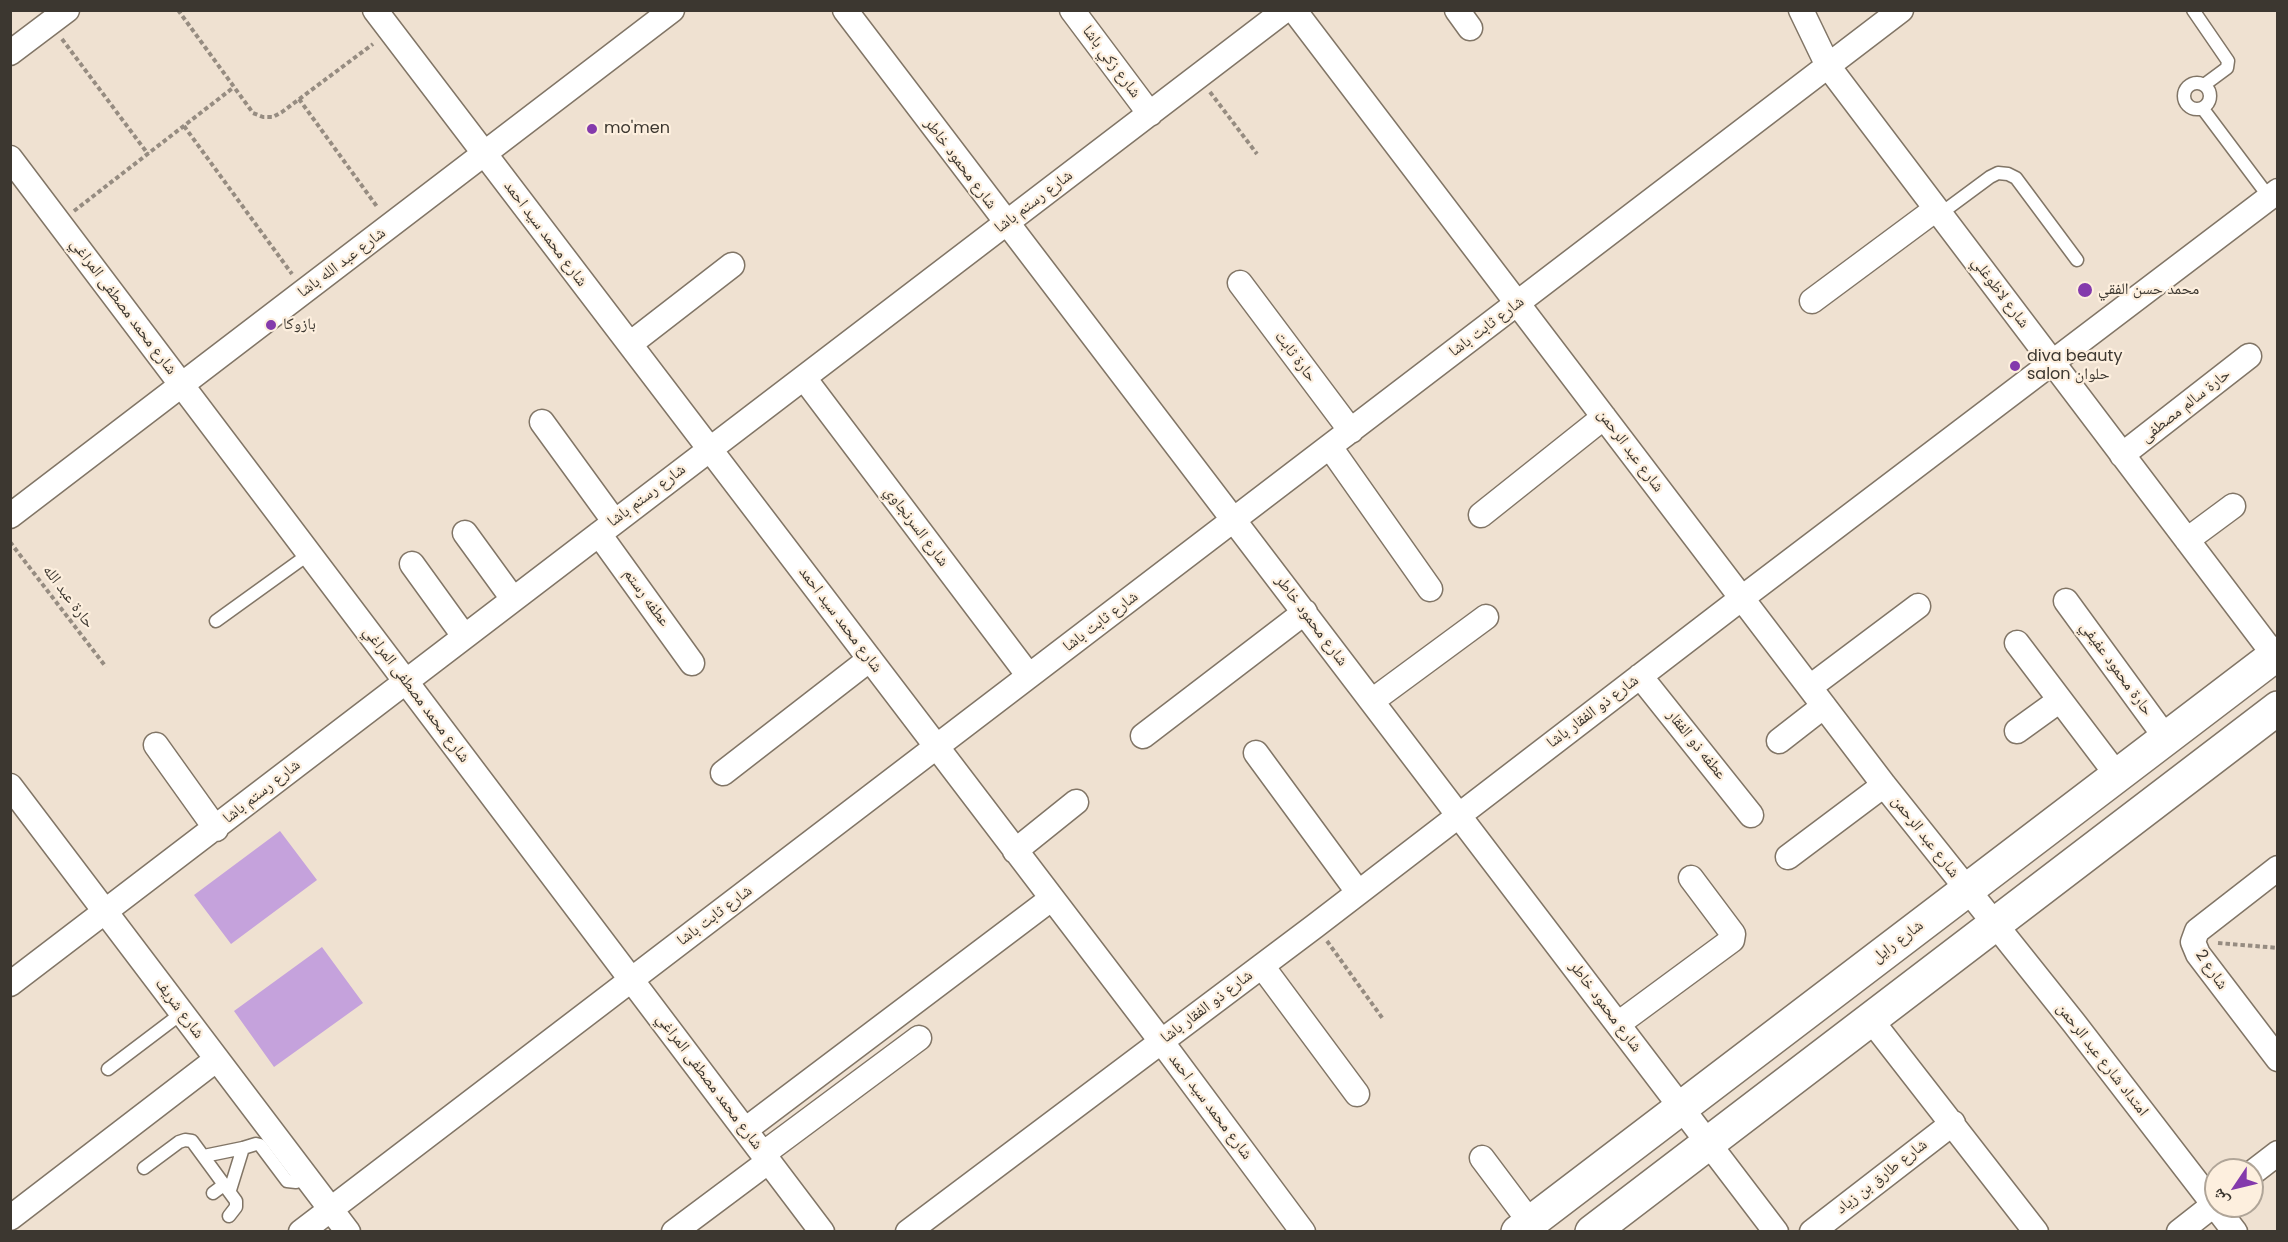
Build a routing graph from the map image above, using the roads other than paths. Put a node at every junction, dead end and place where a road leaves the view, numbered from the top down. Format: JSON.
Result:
{"nodes":[{"id":1,"x":375,"y":10,"type":"edge"},
{"id":2,"x":672,"y":10,"type":"edge"},
{"id":3,"x":845,"y":10,"type":"edge"},
{"id":4,"x":1072,"y":10,"type":"edge"},
{"id":5,"x":1286,"y":10,"type":"edge"},
{"id":6,"x":1294,"y":10,"type":"edge"},
{"id":7,"x":1801,"y":10,"type":"edge"},
{"id":8,"x":1900,"y":10,"type":"edge"},
{"id":9,"x":2193,"y":10,"type":"edge"},
{"id":10,"x":59,"y":17,"type":"edge"},
{"id":11,"x":10,"y":53,"type":"edge"},
{"id":12,"x":1828,"y":66,"type":"junction"},
{"id":13,"x":2204,"y":85,"type":"junction"},
{"id":14,"x":2204,"y":109,"type":"junction"},
{"id":15,"x":1150,"y":114,"type":"junction"},
{"id":16,"x":484,"y":154,"type":"junction"},
{"id":17,"x":10,"y":158,"type":"edge"},
{"id":18,"x":2273,"y":194,"type":"edge"},
{"id":19,"x":1938,"y":211,"type":"junction"},
{"id":20,"x":1006,"y":224,"type":"junction"},
{"id":21,"x":2077,"y":260,"type":"dead end"},
{"id":22,"x":732,"y":265,"type":"dead end"},
{"id":23,"x":1240,"y":283,"type":"dead end"},
{"id":24,"x":1812,"y":301,"type":"dead end"},
{"id":25,"x":1518,"y":303,"type":"junction"},
{"id":26,"x":630,"y":344,"type":"junction"},
{"id":27,"x":2249,"y":356,"type":"dead end"},
{"id":28,"x":2052,"y":362,"type":"junction"},
{"id":29,"x":804,"y":378,"type":"junction"},
{"id":30,"x":182,"y":385,"type":"junction"},
{"id":31,"x":1604,"y":417,"type":"junction"},
{"id":32,"x":542,"y":422,"type":"dead end"},
{"id":33,"x":1351,"y":431,"type":"junction"},
{"id":34,"x":1330,"y":447,"type":"junction"},
{"id":35,"x":710,"y":449,"type":"junction"},
{"id":36,"x":2122,"y":454,"type":"junction"},
{"id":37,"x":2233,"y":506,"type":"dead end"},
{"id":38,"x":1481,"y":515,"type":"dead end"},
{"id":39,"x":10,"y":516,"type":"edge"},
{"id":40,"x":1234,"y":520,"type":"junction"},
{"id":41,"x":607,"y":528,"type":"junction"},
{"id":42,"x":465,"y":533,"type":"dead end"},
{"id":43,"x":2187,"y":540,"type":"junction"},
{"id":44,"x":309,"y":554,"type":"junction"},
{"id":45,"x":412,"y":564,"type":"dead end"},
{"id":46,"x":1430,"y":589,"type":"dead end"},
{"id":47,"x":1742,"y":598,"type":"junction"},
{"id":48,"x":513,"y":599,"type":"junction"},
{"id":49,"x":2066,"y":601,"type":"dead end"},
{"id":50,"x":1918,"y":606,"type":"dead end"},
{"id":51,"x":1305,"y":612,"type":"junction"},
{"id":52,"x":1486,"y":617,"type":"dead end"},
{"id":53,"x":216,"y":621,"type":"dead end"},
{"id":54,"x":464,"y":636,"type":"junction"},
{"id":55,"x":2017,"y":643,"type":"dead end"},
{"id":56,"x":2276,"y":656,"type":"edge"},
{"id":57,"x":870,"y":659,"type":"junction"},
{"id":58,"x":692,"y":663,"type":"dead end"},
{"id":59,"x":1029,"y":676,"type":"junction"},
{"id":60,"x":1640,"y":676,"type":"junction"},
{"id":61,"x":406,"y":681,"type":"junction"},
{"id":62,"x":1817,"y":697,"type":"junction"},
{"id":63,"x":2060,"y":700,"type":"junction"},
{"id":64,"x":1372,"y":701,"type":"junction"},
{"id":65,"x":2277,"y":708,"type":"edge"},
{"id":66,"x":2017,"y":731,"type":"dead end"},
{"id":67,"x":1143,"y":736,"type":"dead end"},
{"id":68,"x":2166,"y":738,"type":"junction"},
{"id":69,"x":1779,"y":741,"type":"dead end"},
{"id":70,"x":156,"y":745,"type":"dead end"},
{"id":71,"x":937,"y":747,"type":"junction"},
{"id":72,"x":1256,"y":753,"type":"dead end"},
{"id":73,"x":723,"y":773,"type":"dead end"},
{"id":74,"x":2117,"y":775,"type":"junction"},
{"id":75,"x":1884,"y":785,"type":"junction"},
{"id":76,"x":10,"y":786,"type":"edge"},
{"id":77,"x":1076,"y":802,"type":"dead end"},
{"id":78,"x":1459,"y":814,"type":"junction"},
{"id":79,"x":1751,"y":815,"type":"dead end"},
{"id":80,"x":216,"y":829,"type":"junction"},
{"id":81,"x":1015,"y":851,"type":"junction"},
{"id":82,"x":1788,"y":857,"type":"dead end"},
{"id":83,"x":2277,"y":868,"type":"edge"},
{"id":84,"x":1691,"y":878,"type":"dead end"},
{"id":85,"x":1979,"y":881,"type":"junction"},
{"id":86,"x":1358,"y":892,"type":"junction"},
{"id":87,"x":1051,"y":899,"type":"junction"},
{"id":88,"x":106,"y":912,"type":"junction"},
{"id":89,"x":2006,"y":916,"type":"junction"},
{"id":90,"x":1262,"y":966,"type":"junction"},
{"id":91,"x":632,"y":980,"type":"junction"},
{"id":92,"x":10,"y":984,"type":"edge"},
{"id":93,"x":182,"y":1013,"type":"junction"},
{"id":94,"x":1871,"y":1020,"type":"junction"},
{"id":95,"x":1618,"y":1024,"type":"junction"},
{"id":96,"x":919,"y":1038,"type":"dead end"},
{"id":97,"x":1161,"y":1041,"type":"junction"},
{"id":98,"x":217,"y":1059,"type":"junction"},
{"id":99,"x":2277,"y":1059,"type":"edge"},
{"id":100,"x":108,"y":1069,"type":"dead end"},
{"id":101,"x":1357,"y":1094,"type":"dead end"},
{"id":102,"x":1682,"y":1107,"type":"junction"},
{"id":103,"x":1953,"y":1123,"type":"junction"},
{"id":104,"x":745,"y":1130,"type":"junction"},
{"id":105,"x":1708,"y":1143,"type":"junction"},
{"id":106,"x":243,"y":1148,"type":"junction"},
{"id":107,"x":2277,"y":1153,"type":"edge"},
{"id":108,"x":204,"y":1156,"type":"junction"},
{"id":109,"x":766,"y":1158,"type":"junction"},
{"id":110,"x":1482,"y":1158,"type":"dead end"},
{"id":111,"x":2264,"y":1163,"type":"edge"},
{"id":112,"x":144,"y":1168,"type":"dead end"},
{"id":113,"x":304,"y":1175,"type":"junction"},
{"id":114,"x":227,"y":1187,"type":"junction"},
{"id":115,"x":2204,"y":1188,"type":"edge"},
{"id":116,"x":213,"y":1193,"type":"dead end"},
{"id":117,"x":330,"y":1209,"type":"junction"},
{"id":118,"x":2204,"y":1212,"type":"edge"},
{"id":119,"x":229,"y":1216,"type":"dead end"},
{"id":120,"x":10,"y":1218,"type":"edge"},
{"id":121,"x":2225,"y":1218,"type":"edge"},
{"id":122,"x":1524,"y":1227,"type":"edge"},
{"id":123,"x":301,"y":1232,"type":"edge"},
{"id":124,"x":348,"y":1232,"type":"edge"},
{"id":125,"x":674,"y":1232,"type":"edge"},
{"id":126,"x":822,"y":1232,"type":"edge"},
{"id":127,"x":908,"y":1232,"type":"edge"},
{"id":128,"x":1303,"y":1232,"type":"edge"},
{"id":129,"x":1592,"y":1232,"type":"edge"},
{"id":130,"x":1776,"y":1232,"type":"edge"},
{"id":131,"x":1812,"y":1232,"type":"edge"},
{"id":132,"x":2036,"y":1232,"type":"edge"},
{"id":133,"x":2180,"y":1232,"type":"edge"},
{"id":134,"x":2235,"y":1232,"type":"edge"}],
"edges":[{"from":1,"to":16,"type":"street","name":"شارع محمد سيد احمد"},
{"from":2,"to":16,"type":"street","name":"شارع عبد الله باشا"},
{"from":3,"to":20,"type":"street","name":"شارع محمود خاطر"},
{"from":4,"to":15,"type":"street","name":"شارع زكي باشا"},
{"from":5,"to":15,"type":"street","name":"شارع رستم باشا"},
{"from":6,"to":25,"type":"street","name":"شارع عبد الرحمن"},
{"from":7,"to":12,"type":"street","name":"شارع لاظوغلي"},
{"from":8,"to":12,"type":"street","name":"شارع ثابت باشا"},
{"from":9,"to":13,"type":"lane"},
{"from":10,"to":11,"type":"street"},
{"from":12,"to":19,"type":"street","name":"شارع لاظوغلي"},
{"from":12,"to":25,"type":"street","name":"شارع ثابت باشا"},
{"from":13,"to":14,"type":"lane"},
{"from":13,"to":14,"type":"lane"},
{"from":14,"to":18,"type":"lane"},
{"from":15,"to":20,"type":"street","name":"شارع رستم باشا"},
{"from":16,"to":26,"type":"street","name":"شارع محمد سيد احمد"},
{"from":16,"to":30,"type":"street","name":"شارع عبد الله باشا"},
{"from":17,"to":30,"type":"street","name":"شارع محمد مصطفى المراغي"},
{"from":18,"to":28,"type":"street","name":"شارع ذو الفقار باشا"},
{"from":19,"to":21,"type":"lane"},
{"from":19,"to":24,"type":"street"},
{"from":19,"to":28,"type":"street","name":"شارع لاظوغلي"},
{"from":20,"to":29,"type":"street","name":"شارع رستم باشا"},
{"from":20,"to":40,"type":"street","name":"شارع محمود خاطر"},
{"from":22,"to":26,"type":"street"},
{"from":23,"to":33,"type":"street","name":"حارة ثابت"},
{"from":25,"to":31,"type":"street","name":"شارع عبد الرحمن"},
{"from":25,"to":33,"type":"street","name":"شارع ثابت باشا"},
{"from":26,"to":35,"type":"street","name":"شارع محمد سيد احمد"},
{"from":27,"to":36,"type":"street","name":"حارة سالم مصطفى"},
{"from":28,"to":36,"type":"street","name":"شارع لاظوغلي"},
{"from":28,"to":47,"type":"street","name":"شارع ذو الفقار باشا"},
{"from":29,"to":35,"type":"street","name":"شارع رستم باشا"},
{"from":29,"to":59,"type":"street","name":"شارع السرنجاوي"},
{"from":30,"to":39,"type":"street","name":"شارع عبد الله باشا"},
{"from":30,"to":44,"type":"street","name":"شارع محمد مصطفى المراغي"},
{"from":31,"to":38,"type":"street"},
{"from":31,"to":47,"type":"street","name":"شارع عبد الرحمن"},
{"from":32,"to":41,"type":"street","name":"عطفه رستم"},
{"from":33,"to":34,"type":"street","name":"شارع ثابت باشا"},
{"from":34,"to":40,"type":"street","name":"شارع ثابت باشا"},
{"from":34,"to":46,"type":"street"},
{"from":35,"to":41,"type":"street","name":"شارع رستم باشا"},
{"from":35,"to":57,"type":"street","name":"شارع محمد سيد احمد"},
{"from":36,"to":43,"type":"street","name":"شارع لاظوغلي"},
{"from":37,"to":43,"type":"street"},
{"from":40,"to":51,"type":"street","name":"شارع محمود خاطر"},
{"from":40,"to":59,"type":"street","name":"شارع ثابت باشا"},
{"from":41,"to":48,"type":"street","name":"شارع رستم باشا"},
{"from":41,"to":58,"type":"street","name":"عطفه رستم"},
{"from":42,"to":48,"type":"street"},
{"from":43,"to":56,"type":"street","name":"شارع لاظوغلي"},
{"from":44,"to":53,"type":"lane"},
{"from":44,"to":61,"type":"street","name":"شارع محمد مصطفى المراغي"},
{"from":45,"to":54,"type":"street"},
{"from":47,"to":60,"type":"street","name":"شارع ذو الفقار باشا"},
{"from":47,"to":62,"type":"street","name":"شارع عبد الرحمن"},
{"from":48,"to":54,"type":"street","name":"شارع رستم باشا"},
{"from":49,"to":68,"type":"street","name":"حارة محمود عفيفي"},
{"from":50,"to":62,"type":"street"},
{"from":51,"to":64,"type":"street","name":"شارع محمود خاطر"},
{"from":51,"to":67,"type":"street"},
{"from":52,"to":64,"type":"street"},
{"from":54,"to":61,"type":"street","name":"شارع رستم باشا"},
{"from":55,"to":63,"type":"street"},
{"from":56,"to":68,"type":"street","name":"شارع رايل"},
{"from":57,"to":71,"type":"street","name":"شارع محمد سيد احمد"},
{"from":57,"to":73,"type":"street"},
{"from":59,"to":71,"type":"street","name":"شارع ثابت باشا"},
{"from":60,"to":78,"type":"street","name":"شارع ذو الفقار باشا"},
{"from":60,"to":79,"type":"street","name":"عطفه ذو الفقار"},
{"from":61,"to":80,"type":"street","name":"شارع رستم باشا"},
{"from":61,"to":91,"type":"street","name":"شارع محمد مصطفى المراغي"},
{"from":62,"to":69,"type":"street"},
{"from":62,"to":75,"type":"street","name":"شارع عبد الرحمن"},
{"from":63,"to":66,"type":"street"},
{"from":63,"to":74,"type":"street"},
{"from":64,"to":78,"type":"street","name":"شارع محمود خاطر"},
{"from":65,"to":89,"type":"street"},
{"from":68,"to":74,"type":"street","name":"شارع رايل"},
{"from":70,"to":80,"type":"street"},
{"from":71,"to":81,"type":"street","name":"شارع محمد سيد احمد"},
{"from":71,"to":91,"type":"street","name":"شارع ثابت باشا"},
{"from":72,"to":86,"type":"street"},
{"from":74,"to":85,"type":"street","name":"شارع رايل"},
{"from":75,"to":82,"type":"street"},
{"from":75,"to":85,"type":"street","name":"شارع عبد الرحمن"},
{"from":76,"to":88,"type":"street","name":"شارع شريف"},
{"from":77,"to":81,"type":"street"},
{"from":78,"to":86,"type":"street","name":"شارع ذو الفقار باشا"},
{"from":78,"to":95,"type":"street","name":"شارع محمود خاطر"},
{"from":80,"to":88,"type":"street","name":"شارع رستم باشا"},
{"from":81,"to":87,"type":"street","name":"شارع محمد سيد احمد"},
{"from":83,"to":99,"type":"street","name":"شارع 2"},
{"from":84,"to":95,"type":"street"},
{"from":85,"to":89,"type":"street"},
{"from":85,"to":102,"type":"street","name":"شارع رايل"},
{"from":86,"to":90,"type":"street","name":"شارع ذو الفقار باشا"},
{"from":87,"to":97,"type":"street","name":"شارع محمد سيد احمد"},
{"from":87,"to":104,"type":"street"},
{"from":88,"to":92,"type":"street","name":"شارع رستم باشا"},
{"from":88,"to":93,"type":"street","name":"شارع شريف"},
{"from":89,"to":94,"type":"street"},
{"from":89,"to":115,"type":"street","name":"امتداد شارع عبد الرحمن"},
{"from":90,"to":97,"type":"street","name":"شارع ذو الفقار باشا"},
{"from":90,"to":101,"type":"street"},
{"from":91,"to":104,"type":"street","name":"شارع محمد مصطفى المراغي"},
{"from":91,"to":117,"type":"street","name":"شارع ثابت باشا"},
{"from":93,"to":98,"type":"street","name":"شارع شريف"},
{"from":93,"to":100,"type":"lane"},
{"from":94,"to":103,"type":"street"},
{"from":94,"to":105,"type":"street"},
{"from":95,"to":102,"type":"street","name":"شارع محمود خاطر"},
{"from":96,"to":109,"type":"street"},
{"from":97,"to":127,"type":"street","name":"شارع ذو الفقار باشا"},
{"from":97,"to":128,"type":"street","name":"شارع محمد سيد احمد"},
{"from":98,"to":113,"type":"street","name":"شارع شريف"},
{"from":98,"to":120,"type":"street"},
{"from":102,"to":105,"type":"street","name":"شارع محمود خاطر"},
{"from":102,"to":122,"type":"street","name":"شارع رايل"},
{"from":103,"to":131,"type":"street","name":"شارع طارق بن زياد"},
{"from":103,"to":132,"type":"street"},
{"from":104,"to":109,"type":"street","name":"شارع محمد مصطفى المراغي"},
{"from":105,"to":129,"type":"street"},
{"from":105,"to":130,"type":"street","name":"شارع محمود خاطر"},
{"from":106,"to":108,"type":"lane"},
{"from":106,"to":113,"type":"lane"},
{"from":106,"to":114,"type":"lane"},
{"from":107,"to":111,"type":"street"},
{"from":108,"to":112,"type":"lane"},
{"from":108,"to":114,"type":"lane"},
{"from":109,"to":125,"type":"street"},
{"from":109,"to":126,"type":"street","name":"شارع محمد مصطفى المراغي"},
{"from":110,"to":122,"type":"street"},
{"from":113,"to":117,"type":"street","name":"شارع شريف"},
{"from":114,"to":116,"type":"lane"},
{"from":114,"to":119,"type":"lane"},
{"from":117,"to":123,"type":"street","name":"شارع ثابت باشا"},
{"from":117,"to":124,"type":"street","name":"شارع شريف"},
{"from":118,"to":133,"type":"street"},
{"from":121,"to":134,"type":"street","name":"امتداد شارع عبد الرحمن"}]}
